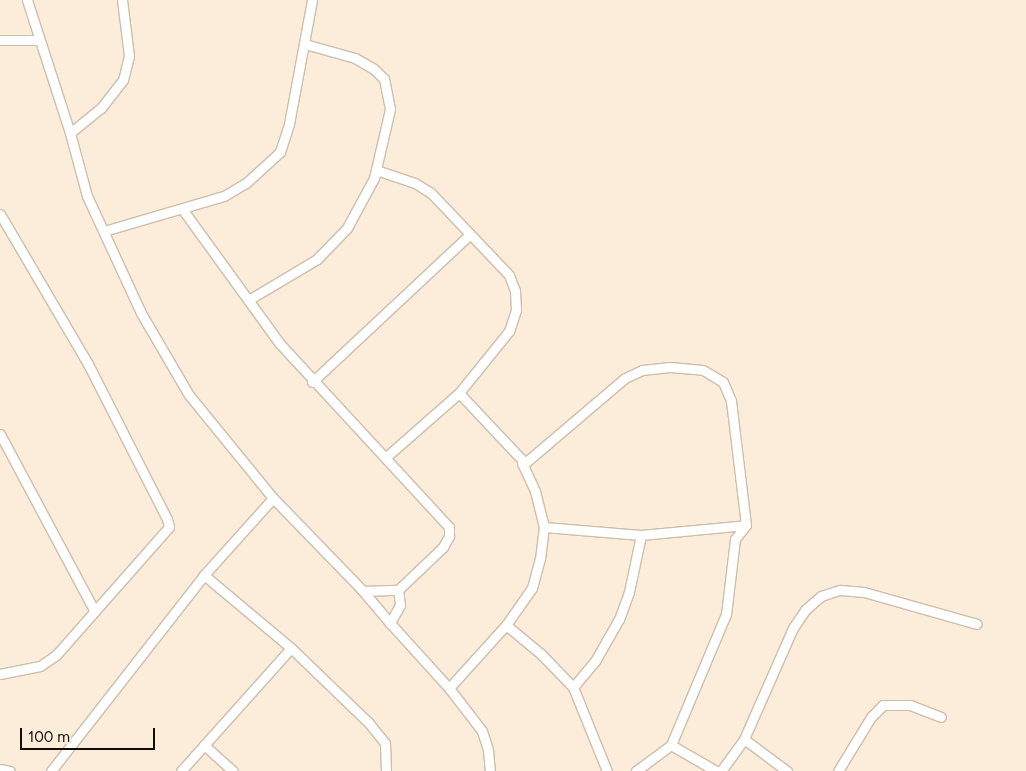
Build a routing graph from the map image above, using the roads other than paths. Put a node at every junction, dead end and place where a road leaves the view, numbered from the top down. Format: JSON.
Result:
{"nodes":[{"id":1,"x":26,"y":0,"type":"edge"},
{"id":2,"x":122,"y":0,"type":"edge"},
{"id":3,"x":312,"y":0,"type":"edge"},
{"id":4,"x":0,"y":40,"type":"edge"},
{"id":5,"x":39,"y":40,"type":"junction"},
{"id":6,"x":305,"y":44,"type":"junction"},
{"id":7,"x":70,"y":132,"type":"junction"},
{"id":8,"x":376,"y":170,"type":"junction"},
{"id":9,"x":183,"y":210,"type":"junction"},
{"id":10,"x":0,"y":214,"type":"edge"},
{"id":11,"x":104,"y":232,"type":"junction"},
{"id":12,"x":470,"y":234,"type":"junction"},
{"id":13,"x":250,"y":299,"type":"junction"},
{"id":14,"x":312,"y":382,"type":"junction"},
{"id":15,"x":459,"y":393,"type":"junction"},
{"id":16,"x":0,"y":434,"type":"edge"},
{"id":17,"x":385,"y":458,"type":"junction"},
{"id":18,"x":525,"y":463,"type":"junction"},
{"id":19,"x":273,"y":498,"type":"junction"},
{"id":20,"x":746,"y":525,"type":"junction"},
{"id":21,"x":544,"y":527,"type":"junction"},
{"id":22,"x":641,"y":535,"type":"junction"},
{"id":23,"x":204,"y":574,"type":"junction"},
{"id":24,"x":398,"y":590,"type":"junction"},
{"id":25,"x":363,"y":591,"type":"junction"},
{"id":26,"x":94,"y":610,"type":"junction"},
{"id":27,"x":390,"y":623,"type":"junction"},
{"id":28,"x":977,"y":624,"type":"dead end"},
{"id":29,"x":506,"y":625,"type":"junction"},
{"id":30,"x":291,"y":648,"type":"junction"},
{"id":31,"x":1,"y":671,"type":"edge"},
{"id":32,"x":573,"y":687,"type":"junction"},
{"id":33,"x":449,"y":688,"type":"junction"},
{"id":34,"x":941,"y":718,"type":"dead end"},
{"id":35,"x":744,"y":739,"type":"junction"},
{"id":36,"x":204,"y":745,"type":"junction"},
{"id":37,"x":672,"y":745,"type":"junction"},
{"id":38,"x":0,"y":769,"type":"edge"},
{"id":39,"x":10,"y":771,"type":"edge"},
{"id":40,"x":51,"y":771,"type":"edge"},
{"id":41,"x":181,"y":771,"type":"edge"},
{"id":42,"x":233,"y":771,"type":"edge"},
{"id":43,"x":386,"y":771,"type":"edge"},
{"id":44,"x":490,"y":771,"type":"edge"},
{"id":45,"x":607,"y":771,"type":"edge"},
{"id":46,"x":636,"y":771,"type":"edge"},
{"id":47,"x":716,"y":771,"type":"edge"},
{"id":48,"x":721,"y":771,"type":"edge"},
{"id":49,"x":787,"y":771,"type":"edge"},
{"id":50,"x":838,"y":771,"type":"edge"}],
"edges":[{"from":1,"to":5,"type":"street"},
{"from":2,"to":7,"type":"street"},
{"from":3,"to":6,"type":"street"},
{"from":4,"to":5,"type":"street"},
{"from":5,"to":7,"type":"street"},
{"from":6,"to":8,"type":"street"},
{"from":6,"to":9,"type":"street"},
{"from":7,"to":11,"type":"street"},
{"from":8,"to":12,"type":"street"},
{"from":8,"to":13,"type":"street"},
{"from":9,"to":11,"type":"street"},
{"from":9,"to":13,"type":"street"},
{"from":10,"to":26,"type":"street"},
{"from":11,"to":19,"type":"street"},
{"from":12,"to":14,"type":"street"},
{"from":12,"to":15,"type":"street"},
{"from":13,"to":14,"type":"street"},
{"from":14,"to":17,"type":"street"},
{"from":15,"to":17,"type":"street"},
{"from":15,"to":18,"type":"street"},
{"from":16,"to":26,"type":"street"},
{"from":17,"to":24,"type":"street"},
{"from":18,"to":20,"type":"street"},
{"from":18,"to":21,"type":"street"},
{"from":19,"to":23,"type":"street"},
{"from":19,"to":25,"type":"street"},
{"from":20,"to":22,"type":"street"},
{"from":20,"to":37,"type":"street"},
{"from":21,"to":22,"type":"street"},
{"from":21,"to":29,"type":"street"},
{"from":22,"to":32,"type":"street"},
{"from":23,"to":30,"type":"street"},
{"from":23,"to":40,"type":"street"},
{"from":24,"to":25,"type":"street"},
{"from":24,"to":27,"type":"street"},
{"from":25,"to":27,"type":"street"},
{"from":26,"to":31,"type":"street"},
{"from":27,"to":33,"type":"street"},
{"from":28,"to":35,"type":"street"},
{"from":29,"to":32,"type":"street"},
{"from":29,"to":33,"type":"street"},
{"from":30,"to":36,"type":"street"},
{"from":30,"to":43,"type":"street"},
{"from":32,"to":45,"type":"street"},
{"from":33,"to":44,"type":"street"},
{"from":34,"to":50,"type":"street"},
{"from":35,"to":48,"type":"street"},
{"from":35,"to":49,"type":"street"},
{"from":36,"to":41,"type":"street"},
{"from":36,"to":42,"type":"street"},
{"from":37,"to":46,"type":"street"},
{"from":37,"to":47,"type":"street"},
{"from":38,"to":39,"type":"street"}]}
